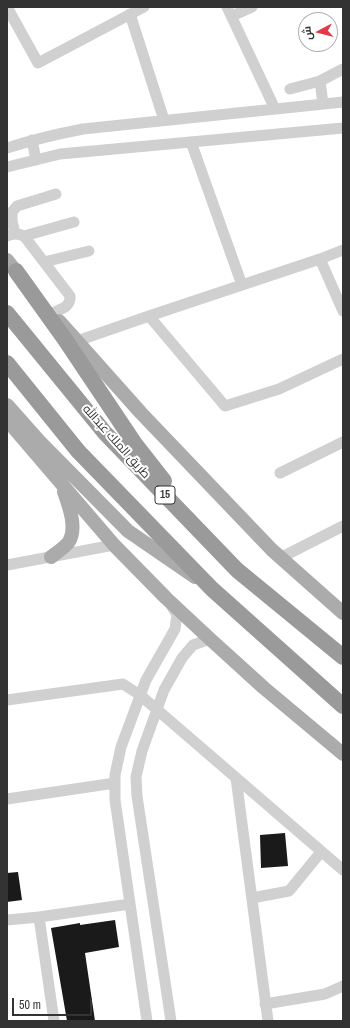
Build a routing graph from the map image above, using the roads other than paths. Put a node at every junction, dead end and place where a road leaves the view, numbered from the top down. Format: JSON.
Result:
{"nodes":[{"id":1,"x":7,"y":7,"type":"edge"},
{"id":2,"x":144,"y":7,"type":"edge"},
{"id":3,"x":252,"y":7,"type":"edge"},
{"id":4,"x":229,"y":12,"type":"edge"},
{"id":5,"x":130,"y":14,"type":"junction"},
{"id":6,"x":343,"y":68,"type":"edge"},
{"id":7,"x":320,"y":81,"type":"junction"},
{"id":8,"x":290,"y":89,"type":"dead end"},
{"id":9,"x":343,"y":102,"type":"edge"},
{"id":10,"x":323,"y":104,"type":"junction"},
{"id":11,"x":275,"y":108,"type":"junction"},
{"id":12,"x":164,"y":120,"type":"junction"},
{"id":13,"x":343,"y":128,"type":"edge"},
{"id":14,"x":32,"y":140,"type":"junction"},
{"id":15,"x":191,"y":142,"type":"junction"},
{"id":16,"x":7,"y":148,"type":"edge"},
{"id":17,"x":36,"y":160,"type":"junction"},
{"id":18,"x":7,"y":167,"type":"edge"},
{"id":19,"x":56,"y":194,"type":"dead end"},
{"id":20,"x":74,"y":222,"type":"dead end"},
{"id":21,"x":15,"y":235,"type":"edge"},
{"id":22,"x":89,"y":250,"type":"dead end"},
{"id":23,"x":343,"y":250,"type":"edge"},
{"id":24,"x":320,"y":259,"type":"junction"},
{"id":25,"x":44,"y":262,"type":"junction"},
{"id":26,"x":11,"y":265,"type":"edge"},
{"id":27,"x":242,"y":285,"type":"junction"},
{"id":28,"x":343,"y":311,"type":"edge"},
{"id":29,"x":7,"y":313,"type":"edge"},
{"id":30,"x":52,"y":313,"type":"junction"},
{"id":31,"x":149,"y":316,"type":"junction"},
{"id":32,"x":77,"y":341,"type":"junction"},
{"id":33,"x":343,"y":360,"type":"edge"},
{"id":34,"x":7,"y":363,"type":"edge"},
{"id":35,"x":7,"y":406,"type":"edge"},
{"id":36,"x":7,"y":420,"type":"edge"},
{"id":37,"x":343,"y":442,"type":"edge"},
{"id":38,"x":280,"y":472,"type":"dead end"},
{"id":39,"x":60,"y":482,"type":"junction"},
{"id":40,"x":343,"y":526,"type":"edge"},
{"id":41,"x":114,"y":545,"type":"junction"},
{"id":42,"x":51,"y":557,"type":"junction"},
{"id":43,"x":280,"y":558,"type":"junction"},
{"id":44,"x":7,"y":565,"type":"edge"},
{"id":45,"x":238,"y":570,"type":"junction"},
{"id":46,"x":212,"y":589,"type":"junction"},
{"id":47,"x":166,"y":598,"type":"junction"},
{"id":48,"x":343,"y":613,"type":"edge"},
{"id":49,"x":210,"y":639,"type":"junction"},
{"id":50,"x":343,"y":657,"type":"edge"},
{"id":51,"x":140,"y":695,"type":"junction"},
{"id":52,"x":7,"y":700,"type":"edge"},
{"id":53,"x":343,"y":706,"type":"edge"},
{"id":54,"x":157,"y":710,"type":"junction"},
{"id":55,"x":343,"y":754,"type":"edge"},
{"id":56,"x":236,"y":778,"type":"junction"},
{"id":57,"x":115,"y":783,"type":"junction"},
{"id":58,"x":7,"y":799,"type":"edge"},
{"id":59,"x":321,"y":852,"type":"junction"},
{"id":60,"x":343,"y":870,"type":"edge"},
{"id":61,"x":252,"y":898,"type":"junction"},
{"id":62,"x":130,"y":904,"type":"junction"},
{"id":63,"x":39,"y":917,"type":"junction"},
{"id":64,"x":7,"y":920,"type":"edge"},
{"id":65,"x":343,"y":986,"type":"edge"},
{"id":66,"x":265,"y":1004,"type":"junction"},
{"id":67,"x":54,"y":1021,"type":"edge"},
{"id":68,"x":147,"y":1021,"type":"edge"},
{"id":69,"x":171,"y":1021,"type":"edge"},
{"id":70,"x":268,"y":1021,"type":"edge"}],
"edges":[{"from":1,"to":5,"type":"street"},
{"from":2,"to":5,"type":"street"},
{"from":3,"to":4,"type":"street"},
{"from":4,"to":11,"type":"street"},
{"from":5,"to":12,"type":"street"},
{"from":6,"to":7,"type":"street"},
{"from":7,"to":8,"type":"street"},
{"from":7,"to":10,"type":"street"},
{"from":9,"to":10,"type":"street"},
{"from":10,"to":11,"type":"street"},
{"from":11,"to":12,"type":"street"},
{"from":12,"to":14,"type":"street"},
{"from":13,"to":15,"type":"street"},
{"from":14,"to":16,"type":"street"},
{"from":14,"to":17,"type":"street"},
{"from":15,"to":17,"type":"street"},
{"from":15,"to":27,"type":"street"},
{"from":17,"to":18,"type":"street"},
{"from":19,"to":21,"type":"street"},
{"from":20,"to":21,"type":"street"},
{"from":21,"to":25,"type":"street"},
{"from":22,"to":25,"type":"street"},
{"from":23,"to":24,"type":"street"},
{"from":24,"to":27,"type":"street"},
{"from":24,"to":28,"type":"street"},
{"from":25,"to":30,"type":"street"},
{"from":26,"to":30,"type":"main road"},
{"from":26,"to":45,"type":"highway"},
{"from":27,"to":31,"type":"street"},
{"from":29,"to":45,"type":"highway","name":"طريق الملك عبدالله","number":"15"},
{"from":30,"to":32,"type":"main road"},
{"from":31,"to":32,"type":"street"},
{"from":31,"to":33,"type":"street"},
{"from":32,"to":43,"type":"main road"},
{"from":34,"to":46,"type":"highway"},
{"from":35,"to":46,"type":"main road"},
{"from":36,"to":39,"type":"main road"},
{"from":37,"to":38,"type":"street"},
{"from":39,"to":41,"type":"main road"},
{"from":39,"to":42,"type":"main road"},
{"from":40,"to":43,"type":"street"},
{"from":41,"to":42,"type":"street"},
{"from":41,"to":47,"type":"main road"},
{"from":42,"to":44,"type":"street"},
{"from":43,"to":48,"type":"main road"},
{"from":45,"to":50,"type":"highway","name":"طريق الملك عبدالله","number":"15"},
{"from":46,"to":53,"type":"highway"},
{"from":47,"to":49,"type":"main road"},
{"from":47,"to":51,"type":"street"},
{"from":49,"to":54,"type":"street"},
{"from":49,"to":55,"type":"main road"},
{"from":51,"to":52,"type":"street"},
{"from":51,"to":54,"type":"street"},
{"from":51,"to":57,"type":"street"},
{"from":54,"to":56,"type":"street"},
{"from":54,"to":69,"type":"street"},
{"from":56,"to":59,"type":"street"},
{"from":56,"to":61,"type":"street"},
{"from":57,"to":58,"type":"street"},
{"from":57,"to":62,"type":"street"},
{"from":59,"to":60,"type":"street"},
{"from":59,"to":61,"type":"street"},
{"from":61,"to":66,"type":"street"},
{"from":62,"to":63,"type":"street"},
{"from":62,"to":68,"type":"street"},
{"from":63,"to":64,"type":"street"},
{"from":63,"to":67,"type":"street"},
{"from":65,"to":66,"type":"street"},
{"from":66,"to":70,"type":"street"}]}
